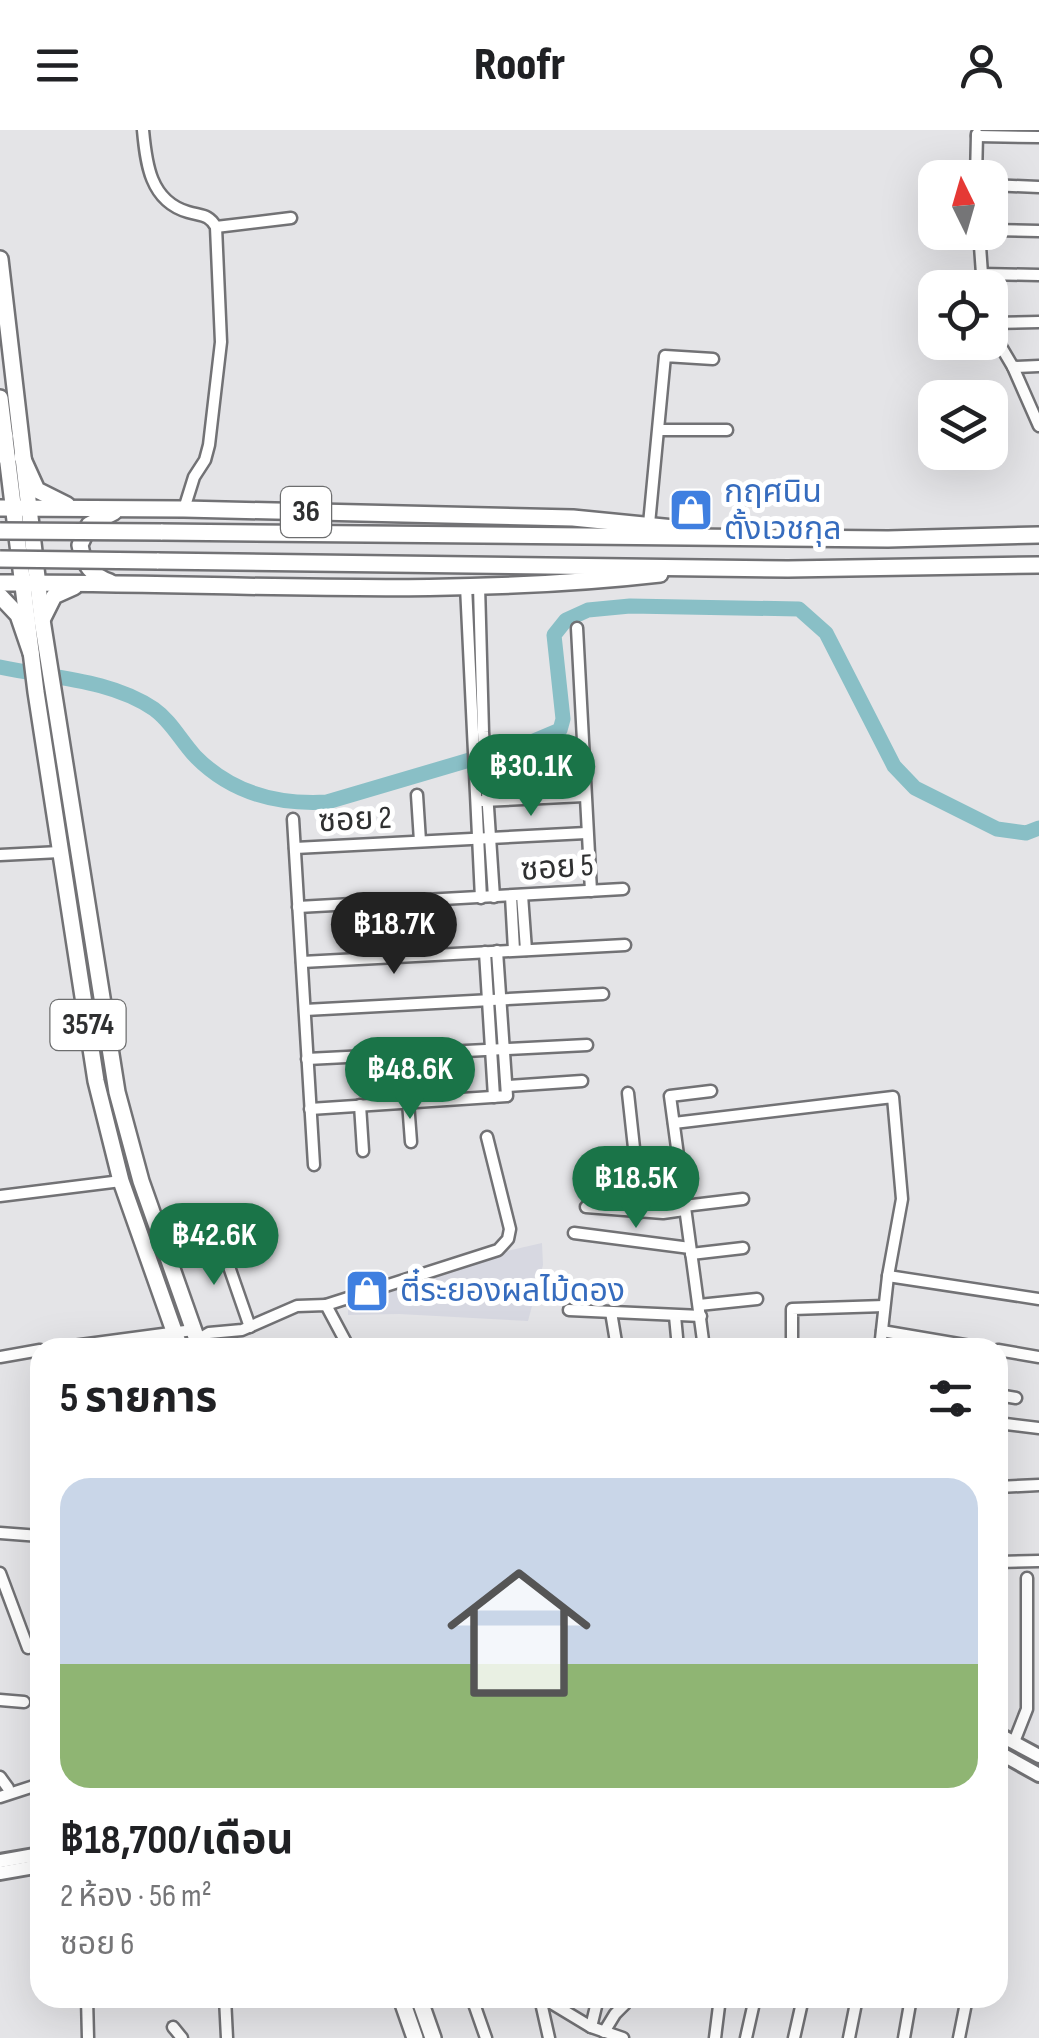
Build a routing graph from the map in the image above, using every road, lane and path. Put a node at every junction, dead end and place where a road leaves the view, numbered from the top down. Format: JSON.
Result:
{"nodes":[{"id":1,"x":144,"y":130,"type":"edge"},
{"id":2,"x":977,"y":133,"type":"edge"},
{"id":3,"x":1039,"y":138,"type":"edge"},
{"id":4,"x":976,"y":160,"type":"edge"},
{"id":5,"x":1008,"y":186,"type":"edge"},
{"id":6,"x":1039,"y":187,"type":"edge"},
{"id":7,"x":291,"y":218,"type":"dead end"},
{"id":8,"x":216,"y":227,"type":"junction"},
{"id":9,"x":1008,"y":230,"type":"edge"},
{"id":10,"x":1039,"y":231,"type":"edge"},
{"id":11,"x":0,"y":259,"type":"edge"},
{"id":12,"x":1008,"y":274,"type":"edge"},
{"id":13,"x":1039,"y":274,"type":"edge"},
{"id":14,"x":1039,"y":322,"type":"edge"},
{"id":15,"x":1008,"y":325,"type":"edge"},
{"id":16,"x":1008,"y":358,"type":"edge"},
{"id":17,"x":713,"y":359,"type":"dead end"},
{"id":18,"x":1039,"y":366,"type":"edge"},
{"id":19,"x":1013,"y":367,"type":"junction"},
{"id":20,"x":0,"y":398,"type":"edge"},
{"id":21,"x":1039,"y":426,"type":"edge"},
{"id":22,"x":659,"y":430,"type":"junction"},
{"id":23,"x":727,"y":430,"type":"dead end"},
{"id":24,"x":4,"y":436,"type":"junction"},
{"id":25,"x":0,"y":455,"type":"edge"},
{"id":26,"x":22,"y":457,"type":"junction"},
{"id":27,"x":14,"y":508,"type":"edge"},
{"id":28,"x":80,"y":509,"type":"junction"},
{"id":29,"x":184,"y":509,"type":"junction"},
{"id":30,"x":120,"y":510,"type":"junction"},
{"id":31,"x":650,"y":524,"type":"junction"},
{"id":32,"x":0,"y":530,"type":"edge"},
{"id":33,"x":1039,"y":535,"type":"edge"},
{"id":34,"x":733,"y":537,"type":"junction"},
{"id":35,"x":0,"y":559,"type":"edge"},
{"id":36,"x":1039,"y":564,"type":"edge"},
{"id":37,"x":719,"y":568,"type":"junction"},
{"id":38,"x":0,"y":583,"type":"edge"},
{"id":39,"x":30,"y":583,"type":"junction"},
{"id":40,"x":78,"y":585,"type":"junction"},
{"id":41,"x":118,"y":585,"type":"junction"},
{"id":42,"x":473,"y":586,"type":"junction"},
{"id":43,"x":0,"y":596,"type":"edge"},
{"id":44,"x":42,"y":620,"type":"junction"},
{"id":45,"x":577,"y":628,"type":"dead end"},
{"id":46,"x":37,"y":657,"type":"junction"},
{"id":47,"x":527,"y":752,"type":"dead end"},
{"id":48,"x":417,"y":794,"type":"dead end"},
{"id":49,"x":584,"y":796,"type":"junction"},
{"id":50,"x":529,"y":799,"type":"junction"},
{"id":51,"x":482,"y":802,"type":"junction"},
{"id":52,"x":293,"y":819,"type":"dead end"},
{"id":53,"x":586,"y":833,"type":"junction"},
{"id":54,"x":484,"y":838,"type":"junction"},
{"id":55,"x":420,"y":841,"type":"junction"},
{"id":56,"x":295,"y":848,"type":"junction"},
{"id":57,"x":60,"y":852,"type":"junction"},
{"id":58,"x":0,"y":855,"type":"edge"},
{"id":59,"x":624,"y":889,"type":"dead end"},
{"id":60,"x":591,"y":891,"type":"junction"},
{"id":61,"x":516,"y":896,"type":"junction"},
{"id":62,"x":494,"y":897,"type":"junction"},
{"id":63,"x":481,"y":898,"type":"junction"},
{"id":64,"x":298,"y":907,"type":"junction"},
{"id":65,"x":625,"y":946,"type":"dead end"},
{"id":66,"x":520,"y":950,"type":"junction"},
{"id":67,"x":491,"y":952,"type":"junction"},
{"id":68,"x":302,"y":962,"type":"junction"},
{"id":69,"x":603,"y":994,"type":"dead end"},
{"id":70,"x":494,"y":1000,"type":"junction"},
{"id":71,"x":305,"y":1010,"type":"junction"},
{"id":72,"x":586,"y":1045,"type":"dead end"},
{"id":73,"x":497,"y":1049,"type":"junction"},
{"id":74,"x":308,"y":1060,"type":"junction"},
{"id":75,"x":582,"y":1081,"type":"dead end"},
{"id":76,"x":507,"y":1091,"type":"junction"},
{"id":77,"x":712,"y":1091,"type":"dead end"},
{"id":78,"x":628,"y":1093,"type":"dead end"},
{"id":79,"x":494,"y":1096,"type":"junction"},
{"id":80,"x":408,"y":1102,"type":"junction"},
{"id":81,"x":360,"y":1106,"type":"junction"},
{"id":82,"x":310,"y":1109,"type":"junction"},
{"id":83,"x":674,"y":1123,"type":"junction"},
{"id":84,"x":488,"y":1137,"type":"dead end"},
{"id":85,"x":411,"y":1142,"type":"dead end"},
{"id":86,"x":363,"y":1150,"type":"dead end"},
{"id":87,"x":314,"y":1165,"type":"dead end"},
{"id":88,"x":121,"y":1181,"type":"junction"},
{"id":89,"x":0,"y":1196,"type":"edge"},
{"id":90,"x":743,"y":1199,"type":"dead end"},
{"id":91,"x":586,"y":1208,"type":"dead end"},
{"id":92,"x":684,"y":1208,"type":"junction"},
{"id":93,"x":641,"y":1212,"type":"junction"},
{"id":94,"x":574,"y":1234,"type":"dead end"},
{"id":95,"x":218,"y":1235,"type":"dead end"},
{"id":96,"x":743,"y":1248,"type":"dead end"},
{"id":97,"x":690,"y":1251,"type":"junction"},
{"id":98,"x":888,"y":1276,"type":"junction"},
{"id":99,"x":757,"y":1299,"type":"dead end"},
{"id":100,"x":1039,"y":1299,"type":"edge"},
{"id":101,"x":326,"y":1305,"type":"junction"},
{"id":102,"x":884,"y":1306,"type":"junction"},
{"id":103,"x":569,"y":1310,"type":"dead end"},
{"id":104,"x":700,"y":1310,"type":"junction"},
{"id":105,"x":611,"y":1312,"type":"junction"},
{"id":106,"x":676,"y":1316,"type":"junction"},
{"id":107,"x":250,"y":1327,"type":"junction"},
{"id":108,"x":882,"y":1331,"type":"junction"},
{"id":109,"x":176,"y":1338,"type":"edge"},
{"id":110,"x":197,"y":1338,"type":"edge"},
{"id":111,"x":199,"y":1338,"type":"edge"},
{"id":112,"x":344,"y":1338,"type":"edge"},
{"id":113,"x":615,"y":1338,"type":"edge"},
{"id":114,"x":677,"y":1338,"type":"edge"},
{"id":115,"x":703,"y":1338,"type":"edge"},
{"id":116,"x":792,"y":1338,"type":"edge"},
{"id":117,"x":881,"y":1338,"type":"edge"},
{"id":118,"x":923,"y":1338,"type":"edge"},
{"id":119,"x":30,"y":1352,"type":"edge"},
{"id":120,"x":1008,"y":1352,"type":"edge"},
{"id":121,"x":0,"y":1357,"type":"edge"},
{"id":122,"x":1039,"y":1357,"type":"edge"},
{"id":123,"x":1008,"y":1397,"type":"edge"},
{"id":124,"x":1016,"y":1398,"type":"dead end"},
{"id":125,"x":1008,"y":1425,"type":"edge"},
{"id":126,"x":1039,"y":1428,"type":"edge"},
{"id":127,"x":1039,"y":1485,"type":"edge"},
{"id":128,"x":1008,"y":1486,"type":"edge"},
{"id":129,"x":0,"y":1533,"type":"edge"},
{"id":130,"x":30,"y":1535,"type":"edge"},
{"id":131,"x":1039,"y":1561,"type":"edge"},
{"id":132,"x":1008,"y":1562,"type":"edge"},
{"id":133,"x":0,"y":1572,"type":"edge"},
{"id":134,"x":1028,"y":1578,"type":"dead end"},
{"id":135,"x":1033,"y":1602,"type":"edge"},
{"id":136,"x":28,"y":1648,"type":"dead end"},
{"id":137,"x":1033,"y":1651,"type":"edge"},
{"id":138,"x":0,"y":1700,"type":"edge"},
{"id":139,"x":24,"y":1702,"type":"dead end"},
{"id":140,"x":1031,"y":1702,"type":"edge"},
{"id":141,"x":1039,"y":1715,"type":"edge"},
{"id":142,"x":1008,"y":1739,"type":"edge"},
{"id":143,"x":1014,"y":1742,"type":"junction"},
{"id":144,"x":1039,"y":1756,"type":"edge"},
{"id":145,"x":1008,"y":1758,"type":"edge"},
{"id":146,"x":1039,"y":1775,"type":"edge"},
{"id":147,"x":0,"y":1777,"type":"edge"},
{"id":148,"x":30,"y":1784,"type":"edge"},
{"id":149,"x":3,"y":1792,"type":"edge"},
{"id":150,"x":30,"y":1856,"type":"edge"},
{"id":151,"x":0,"y":1861,"type":"edge"},
{"id":152,"x":30,"y":1868,"type":"edge"},
{"id":153,"x":0,"y":1873,"type":"edge"},
{"id":154,"x":88,"y":2008,"type":"edge"},
{"id":155,"x":226,"y":2008,"type":"edge"},
{"id":156,"x":404,"y":2008,"type":"edge"},
{"id":157,"x":422,"y":2008,"type":"edge"},
{"id":158,"x":476,"y":2008,"type":"edge"},
{"id":159,"x":544,"y":2008,"type":"edge"},
{"id":160,"x":558,"y":2008,"type":"edge"},
{"id":161,"x":595,"y":2008,"type":"edge"},
{"id":162,"x":621,"y":2008,"type":"edge"},
{"id":163,"x":718,"y":2008,"type":"edge"},
{"id":164,"x":753,"y":2008,"type":"edge"},
{"id":165,"x":801,"y":2008,"type":"edge"},
{"id":166,"x":854,"y":2008,"type":"edge"},
{"id":167,"x":910,"y":2008,"type":"edge"},
{"id":168,"x":964,"y":2008,"type":"edge"},
{"id":169,"x":174,"y":2027,"type":"dead end"},
{"id":170,"x":590,"y":2028,"type":"junction"},
{"id":171,"x":604,"y":2032,"type":"junction"},
{"id":172,"x":88,"y":2038,"type":"edge"},
{"id":173,"x":182,"y":2038,"type":"edge"},
{"id":174,"x":227,"y":2038,"type":"edge"},
{"id":175,"x":415,"y":2038,"type":"edge"},
{"id":176,"x":433,"y":2038,"type":"edge"},
{"id":177,"x":486,"y":2038,"type":"edge"},
{"id":178,"x":549,"y":2038,"type":"edge"},
{"id":179,"x":623,"y":2038,"type":"edge"},
{"id":180,"x":714,"y":2038,"type":"edge"},
{"id":181,"x":746,"y":2038,"type":"edge"},
{"id":182,"x":794,"y":2038,"type":"edge"},
{"id":183,"x":850,"y":2038,"type":"edge"},
{"id":184,"x":904,"y":2038,"type":"edge"},
{"id":185,"x":959,"y":2038,"type":"edge"}],
"edges":[{"from":1,"to":8,"type":"street"},
{"from":2,"to":3,"type":"street"},
{"from":2,"to":4,"type":"street"},
{"from":5,"to":6,"type":"street"},
{"from":7,"to":8,"type":"street"},
{"from":8,"to":29,"type":"street"},
{"from":9,"to":10,"type":"street"},
{"from":11,"to":26,"type":"main road","number":"3574"},
{"from":12,"to":13,"type":"street"},
{"from":14,"to":15,"type":"street"},
{"from":16,"to":19,"type":"street"},
{"from":17,"to":22,"type":"street"},
{"from":18,"to":19,"type":"street"},
{"from":19,"to":21,"type":"street"},
{"from":20,"to":24,"type":"main road","number":"3574"},
{"from":22,"to":23,"type":"street"},
{"from":22,"to":31,"type":"street"},
{"from":24,"to":25,"type":"main road"},
{"from":24,"to":27,"type":"main road","number":"3574"},
{"from":26,"to":27,"type":"main road","number":"3574"},
{"from":26,"to":28,"type":"main road"},
{"from":27,"to":28,"type":"main road","number":"36"},
{"from":27,"to":39,"type":"main road","number":"3574"},
{"from":28,"to":30,"type":"main road","number":"36"},
{"from":29,"to":30,"type":"main road","number":"36"},
{"from":29,"to":31,"type":"main road","number":"36"},
{"from":30,"to":41,"type":"main road"},
{"from":31,"to":34,"type":"main road","number":"36"},
{"from":32,"to":34,"type":"main road","number":"36","bridge":true},
{"from":33,"to":34,"type":"main road","number":"36"},
{"from":35,"to":37,"type":"main road","number":"36","bridge":true},
{"from":36,"to":37,"type":"main road","number":"36"},
{"from":37,"to":42,"type":"main road","number":"36"},
{"from":38,"to":39,"type":"main road","number":"36"},
{"from":39,"to":40,"type":"main road","number":"36"},
{"from":39,"to":44,"type":"main road","number":"3574"},
{"from":39,"to":46,"type":"main road","number":"3574"},
{"from":40,"to":41,"type":"main road","number":"36"},
{"from":40,"to":44,"type":"main road"},
{"from":41,"to":42,"type":"main road","number":"36"},
{"from":42,"to":51,"type":"street"},
{"from":43,"to":46,"type":"main road"},
{"from":44,"to":46,"type":"main road","number":"3574"},
{"from":45,"to":49,"type":"street"},
{"from":46,"to":57,"type":"main road","number":"3574"},
{"from":46,"to":110,"type":"main road","number":"3574"},
{"from":47,"to":50,"type":"street"},
{"from":48,"to":55,"type":"street"},
{"from":49,"to":50,"type":"street"},
{"from":49,"to":53,"type":"street"},
{"from":50,"to":51,"type":"street"},
{"from":51,"to":54,"type":"street"},
{"from":52,"to":56,"type":"street"},
{"from":53,"to":54,"type":"street","name":"ซอย 2"},
{"from":53,"to":60,"type":"street"},
{"from":54,"to":55,"type":"street","name":"ซอย 2"},
{"from":54,"to":62,"type":"street"},
{"from":54,"to":63,"type":"street"},
{"from":55,"to":56,"type":"street","name":"ซอย 2"},
{"from":56,"to":64,"type":"street"},
{"from":57,"to":58,"type":"street"},
{"from":57,"to":88,"type":"main road","number":"3574"},
{"from":59,"to":60,"type":"street","name":"ซอย 5"},
{"from":60,"to":61,"type":"street","name":"ซอย 5"},
{"from":61,"to":62,"type":"street","name":"ซอย 5"},
{"from":61,"to":66,"type":"street"},
{"from":62,"to":63,"type":"street","name":"ซอย 5"},
{"from":63,"to":64,"type":"street","name":"ซอย 5"},
{"from":64,"to":68,"type":"street"},
{"from":65,"to":66,"type":"street"},
{"from":66,"to":67,"type":"street"},
{"from":67,"to":68,"type":"street"},
{"from":67,"to":70,"type":"street"},
{"from":68,"to":71,"type":"street"},
{"from":69,"to":70,"type":"street"},
{"from":70,"to":71,"type":"street"},
{"from":70,"to":73,"type":"street"},
{"from":71,"to":74,"type":"street"},
{"from":72,"to":73,"type":"street"},
{"from":73,"to":74,"type":"street"},
{"from":73,"to":76,"type":"street"},
{"from":73,"to":79,"type":"street"},
{"from":74,"to":82,"type":"street"},
{"from":75,"to":76,"type":"street"},
{"from":76,"to":79,"type":"street"},
{"from":77,"to":83,"type":"street"},
{"from":78,"to":93,"type":"street"},
{"from":79,"to":80,"type":"street"},
{"from":80,"to":81,"type":"street"},
{"from":80,"to":85,"type":"street"},
{"from":81,"to":82,"type":"street"},
{"from":81,"to":86,"type":"street"},
{"from":82,"to":87,"type":"street"},
{"from":83,"to":92,"type":"street"},
{"from":83,"to":98,"type":"street"},
{"from":84,"to":101,"type":"street"},
{"from":88,"to":89,"type":"street"},
{"from":88,"to":109,"type":"main road","number":"3574"},
{"from":90,"to":92,"type":"street"},
{"from":91,"to":93,"type":"street"},
{"from":92,"to":93,"type":"street"},
{"from":92,"to":97,"type":"street"},
{"from":94,"to":97,"type":"street"},
{"from":95,"to":107,"type":"street"},
{"from":96,"to":97,"type":"street"},
{"from":97,"to":104,"type":"street"},
{"from":98,"to":100,"type":"street"},
{"from":98,"to":102,"type":"street"},
{"from":99,"to":104,"type":"street"},
{"from":101,"to":107,"type":"street"},
{"from":101,"to":112,"type":"street"},
{"from":102,"to":108,"type":"street"},
{"from":102,"to":116,"type":"street"},
{"from":103,"to":105,"type":"street"},
{"from":104,"to":106,"type":"street"},
{"from":104,"to":115,"type":"street"},
{"from":105,"to":106,"type":"street"},
{"from":105,"to":113,"type":"street"},
{"from":106,"to":114,"type":"street"},
{"from":107,"to":111,"type":"street"},
{"from":108,"to":117,"type":"street"},
{"from":108,"to":118,"type":"street"},
{"from":119,"to":121,"type":"street"},
{"from":120,"to":122,"type":"street"},
{"from":123,"to":124,"type":"street"},
{"from":125,"to":126,"type":"street"},
{"from":127,"to":128,"type":"street"},
{"from":129,"to":130,"type":"street"},
{"from":131,"to":132,"type":"street"},
{"from":133,"to":136,"type":"street"},
{"from":134,"to":135,"type":"street"},
{"from":135,"to":137,"type":"street"},
{"from":137,"to":140,"type":"street"},
{"from":138,"to":139,"type":"street"},
{"from":140,"to":141,"type":"street"},
{"from":140,"to":143,"type":"street"},
{"from":142,"to":143,"type":"street"},
{"from":143,"to":144,"type":"street"},
{"from":145,"to":146,"type":"street"},
{"from":147,"to":149,"type":"street"},
{"from":148,"to":149,"type":"street"},
{"from":150,"to":151,"type":"street"},
{"from":152,"to":153,"type":"street"},
{"from":154,"to":172,"type":"street"},
{"from":155,"to":174,"type":"street"},
{"from":156,"to":175,"type":"main road"},
{"from":157,"to":176,"type":"main road"},
{"from":158,"to":177,"type":"street"},
{"from":159,"to":178,"type":"street"},
{"from":160,"to":170,"type":"street"},
{"from":161,"to":170,"type":"street"},
{"from":162,"to":171,"type":"street"},
{"from":163,"to":180,"type":"street"},
{"from":164,"to":181,"type":"street"},
{"from":165,"to":182,"type":"street"},
{"from":166,"to":183,"type":"street"},
{"from":167,"to":184,"type":"street"},
{"from":168,"to":185,"type":"street"},
{"from":169,"to":173,"type":"street"},
{"from":170,"to":171,"type":"street"},
{"from":171,"to":179,"type":"street"}]}
